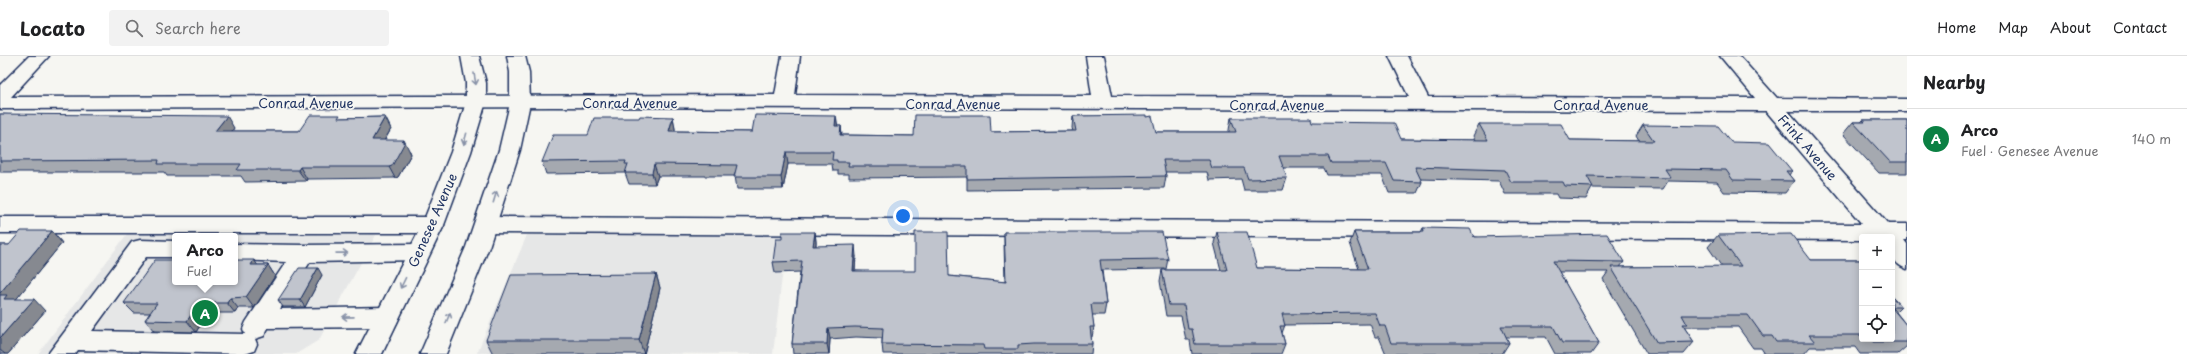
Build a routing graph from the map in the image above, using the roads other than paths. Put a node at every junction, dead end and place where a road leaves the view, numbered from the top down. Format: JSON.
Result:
{"nodes":[{"id":1,"x":40,"y":56,"type":"edge"},
{"id":2,"x":470,"y":56,"type":"edge"},
{"id":3,"x":516,"y":56,"type":"edge"},
{"id":4,"x":791,"y":56,"type":"edge"},
{"id":5,"x":1095,"y":56,"type":"edge"},
{"id":6,"x":1398,"y":56,"type":"edge"},
{"id":7,"x":1730,"y":56,"type":"edge"},
{"id":8,"x":0,"y":96,"type":"edge"},
{"id":9,"x":520,"y":101,"type":"junction"},
{"id":10,"x":0,"y":102,"type":"edge"},
{"id":11,"x":476,"y":102,"type":"junction"},
{"id":12,"x":784,"y":102,"type":"junction"},
{"id":13,"x":1103,"y":104,"type":"junction"},
{"id":14,"x":1422,"y":104,"type":"junction"},
{"id":15,"x":1772,"y":105,"type":"junction"},
{"id":16,"x":1907,"y":105,"type":"edge"},
{"id":17,"x":0,"y":225,"type":"edge"},
{"id":18,"x":433,"y":225,"type":"junction"},
{"id":19,"x":487,"y":225,"type":"junction"},
{"id":20,"x":1907,"y":232,"type":"edge"},
{"id":21,"x":1884,"y":234,"type":"edge"},
{"id":22,"x":1895,"y":235,"type":"edge"},
{"id":23,"x":1859,"y":237,"type":"edge"},
{"id":24,"x":1895,"y":246,"type":"edge"},
{"id":25,"x":172,"y":249,"type":"edge"},
{"id":26,"x":238,"y":252,"type":"edge"},
{"id":27,"x":419,"y":252,"type":"junction"},
{"id":28,"x":303,"y":254,"type":"junction"},
{"id":29,"x":1907,"y":260,"type":"edge"},
{"id":30,"x":387,"y":317,"type":"junction"},
{"id":31,"x":261,"y":318,"type":"junction"},
{"id":32,"x":66,"y":347,"type":"edge"},
{"id":33,"x":242,"y":349,"type":"edge"},
{"id":34,"x":369,"y":354,"type":"edge"},
{"id":35,"x":433,"y":354,"type":"edge"}],
"edges":[{"from":1,"to":8,"type":"street"},
{"from":2,"to":11,"type":"street","name":"Genesee Avenue","one_way":true},
{"from":3,"to":9,"type":"street"},
{"from":4,"to":12,"type":"street"},
{"from":5,"to":13,"type":"street"},
{"from":6,"to":14,"type":"street"},
{"from":7,"to":15,"type":"street","name":"Frink Avenue"},
{"from":9,"to":11,"type":"street","name":"Conrad Avenue"},
{"from":9,"to":12,"type":"street","name":"Conrad Avenue"},
{"from":19,"to":9,"type":"street","one_way":true},
{"from":10,"to":11,"type":"street","name":"Conrad Avenue"},
{"from":11,"to":18,"type":"street","name":"Genesee Avenue","one_way":true},
{"from":12,"to":13,"type":"street","name":"Conrad Avenue"},
{"from":13,"to":14,"type":"street","name":"Conrad Avenue"},
{"from":14,"to":15,"type":"street","name":"Conrad Avenue"},
{"from":15,"to":16,"type":"street","name":"Conrad Avenue"},
{"from":15,"to":21,"type":"street","name":"Frink Avenue"},
{"from":17,"to":18,"type":"street"},
{"from":18,"to":27,"type":"street","name":"Genesee Avenue"},
{"from":19,"to":23,"type":"street"},
{"from":35,"to":19,"type":"street","one_way":true},
{"from":20,"to":22,"type":"street"},
{"from":24,"to":29,"type":"street","name":"Frink Avenue"},
{"from":25,"to":32,"type":"street"},
{"from":26,"to":28,"type":"street"},
{"from":28,"to":27,"type":"street","one_way":true},
{"from":27,"to":30,"type":"street","name":"Genesee Avenue","one_way":true},
{"from":28,"to":31,"type":"street"},
{"from":30,"to":31,"type":"street","one_way":true},
{"from":30,"to":34,"type":"street","name":"Genesee Avenue"},
{"from":31,"to":33,"type":"street"},
{"from":32,"to":33,"type":"street"}]}
